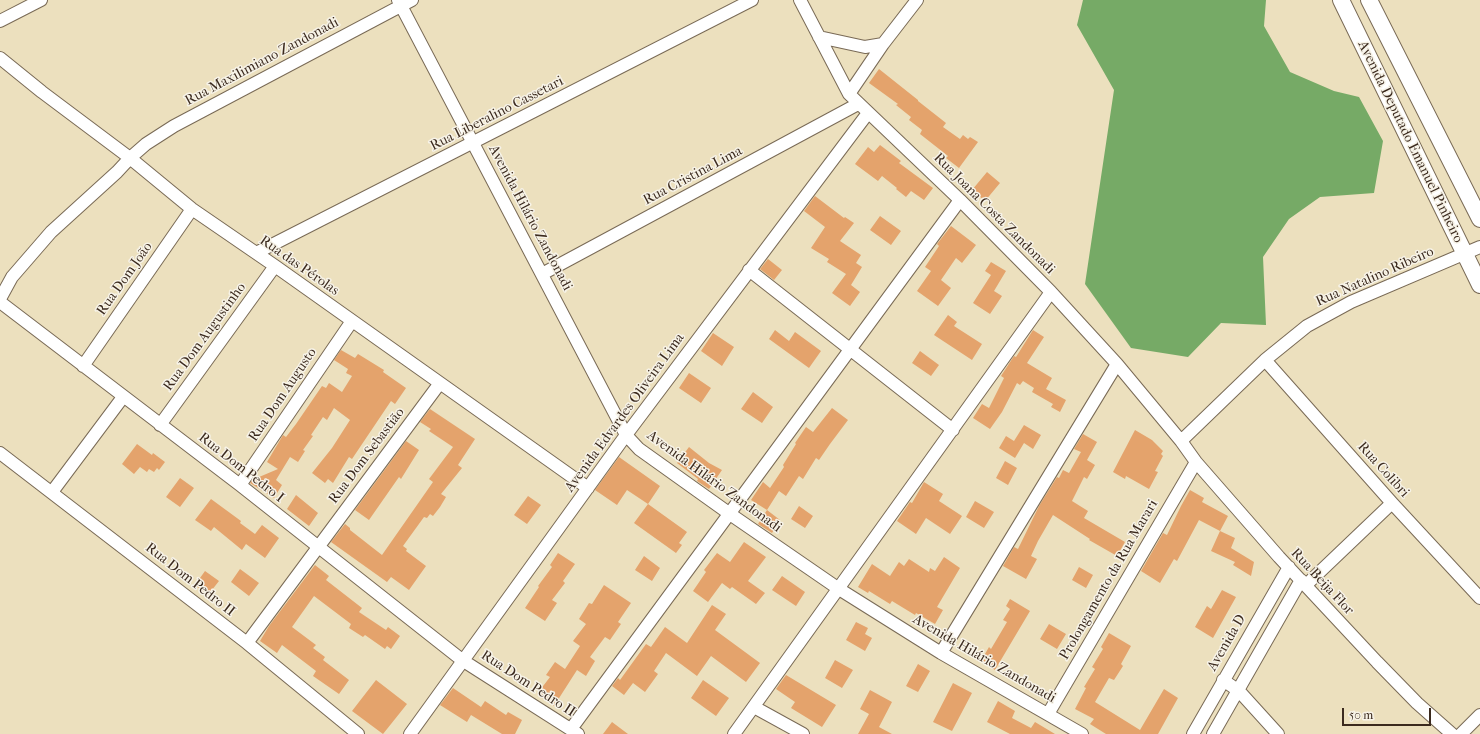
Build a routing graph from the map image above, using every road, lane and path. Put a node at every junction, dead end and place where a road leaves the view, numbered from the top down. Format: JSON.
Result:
{"nodes":[{"id":1,"x":41,"y":0,"type":"edge"},
{"id":2,"x":412,"y":0,"type":"edge"},
{"id":3,"x":752,"y":0,"type":"edge"},
{"id":4,"x":800,"y":0,"type":"edge"},
{"id":5,"x":917,"y":0,"type":"edge"},
{"id":6,"x":1341,"y":0,"type":"edge"},
{"id":7,"x":1369,"y":0,"type":"edge"},
{"id":8,"x":400,"y":3,"type":"edge"},
{"id":9,"x":0,"y":21,"type":"edge"},
{"id":10,"x":819,"y":37,"type":"junction"},
{"id":11,"x":883,"y":44,"type":"junction"},
{"id":12,"x":0,"y":58,"type":"edge"},
{"id":13,"x":848,"y":94,"type":"junction"},
{"id":14,"x":858,"y":104,"type":"junction"},
{"id":15,"x":868,"y":113,"type":"junction"},
{"id":16,"x":473,"y":143,"type":"junction"},
{"id":17,"x":130,"y":158,"type":"junction"},
{"id":18,"x":960,"y":200,"type":"junction"},
{"id":19,"x":192,"y":209,"type":"junction"},
{"id":20,"x":1480,"y":219,"type":"edge"},
{"id":21,"x":1480,"y":247,"type":"edge"},
{"id":22,"x":256,"y":253,"type":"junction"},
{"id":23,"x":1464,"y":254,"type":"junction"},
{"id":24,"x":275,"y":266,"type":"junction"},
{"id":25,"x":749,"y":270,"type":"junction"},
{"id":26,"x":542,"y":274,"type":"junction"},
{"id":27,"x":1480,"y":284,"type":"edge"},
{"id":28,"x":1051,"y":292,"type":"junction"},
{"id":29,"x":0,"y":301,"type":"edge"},
{"id":30,"x":352,"y":321,"type":"junction"},
{"id":31,"x":851,"y":350,"type":"junction"},
{"id":32,"x":1265,"y":360,"type":"junction"},
{"id":33,"x":1117,"y":364,"type":"junction"},
{"id":34,"x":83,"y":366,"type":"junction"},
{"id":35,"x":440,"y":383,"type":"junction"},
{"id":36,"x":123,"y":397,"type":"junction"},
{"id":37,"x":160,"y":425,"type":"junction"},
{"id":38,"x":952,"y":430,"type":"junction"},
{"id":39,"x":626,"y":434,"type":"junction"},
{"id":40,"x":1181,"y":441,"type":"junction"},
{"id":41,"x":0,"y":453,"type":"edge"},
{"id":42,"x":1196,"y":462,"type":"junction"},
{"id":43,"x":240,"y":486,"type":"junction"},
{"id":44,"x":588,"y":488,"type":"junction"},
{"id":45,"x":52,"y":492,"type":"junction"},
{"id":46,"x":1392,"y":503,"type":"junction"},
{"id":47,"x":730,"y":514,"type":"junction"},
{"id":48,"x":318,"y":547,"type":"junction"},
{"id":49,"x":1289,"y":567,"type":"junction"},
{"id":50,"x":1303,"y":582,"type":"junction"},
{"id":51,"x":839,"y":589,"type":"junction"},
{"id":52,"x":1480,"y":598,"type":"edge"},
{"id":53,"x":247,"y":643,"type":"junction"},
{"id":54,"x":941,"y":653,"type":"junction"},
{"id":55,"x":462,"y":660,"type":"junction"},
{"id":56,"x":1223,"y":680,"type":"junction"},
{"id":57,"x":1239,"y":691,"type":"junction"},
{"id":58,"x":754,"y":707,"type":"junction"},
{"id":59,"x":1048,"y":714,"type":"junction"},
{"id":60,"x":1480,"y":716,"type":"edge"},
{"id":61,"x":574,"y":732,"type":"edge"},
{"id":62,"x":358,"y":734,"type":"edge"},
{"id":63,"x":410,"y":734,"type":"edge"},
{"id":64,"x":734,"y":734,"type":"edge"},
{"id":65,"x":803,"y":734,"type":"edge"},
{"id":66,"x":1082,"y":734,"type":"edge"},
{"id":67,"x":1193,"y":734,"type":"edge"},
{"id":68,"x":1214,"y":734,"type":"edge"},
{"id":69,"x":1278,"y":734,"type":"edge"},
{"id":70,"x":1452,"y":734,"type":"edge"},
{"id":71,"x":1461,"y":734,"type":"edge"}],
"edges":[{"from":1,"to":9,"type":"street"},
{"from":2,"to":8,"type":"street","name":"Rua Maxilimiano Zandonadi"},
{"from":3,"to":16,"type":"street","name":"Rua Liberalino Cassetari"},
{"from":4,"to":10,"type":"street","name":"Rua Joana Costa Zandonadi"},
{"from":5,"to":11,"type":"street"},
{"from":6,"to":23,"type":"street","name":"Avenida Deputado Emanuel Pinheiro"},
{"from":7,"to":20,"type":"street","name":"Avenida Deputado Emanuel Pinheiro"},
{"from":8,"to":16,"type":"street","name":"Avenida Hilário Zandonadi"},
{"from":8,"to":17,"type":"street","name":"Rua Maxilimiano Zandonadi"},
{"from":10,"to":11,"type":"street"},
{"from":10,"to":13,"type":"street","name":"Rua Joana Costa Zandonadi"},
{"from":11,"to":13,"type":"street"},
{"from":12,"to":17,"type":"street","name":"Rua das Pérolas"},
{"from":13,"to":14,"type":"street","name":"Rua Joana Costa Zandonadi"},
{"from":14,"to":15,"type":"street","name":"Rua Joana Costa Zandonadi"},
{"from":14,"to":26,"type":"street","name":"Rua Cristina Lima"},
{"from":15,"to":18,"type":"street","name":"Rua Joana Costa Zandonadi"},
{"from":15,"to":25,"type":"street","name":"Avenida Edvardes Oliveira Lima"},
{"from":16,"to":22,"type":"street","name":"Rua Liberalino Cassetari"},
{"from":16,"to":26,"type":"street","name":"Avenida Hilário Zandonadi"},
{"from":17,"to":19,"type":"street","name":"Rua das Pérolas"},
{"from":17,"to":29,"type":"street","name":"Rua Maxilimiano Zandonadi"},
{"from":18,"to":28,"type":"street","name":"Rua Joana Costa Zandonadi"},
{"from":18,"to":31,"type":"street"},
{"from":19,"to":22,"type":"street","name":"Rua das Pérolas"},
{"from":19,"to":34,"type":"street","name":"Rua Dom João"},
{"from":21,"to":23,"type":"street","name":"Rua Natalino Ribeiro"},
{"from":22,"to":24,"type":"street","name":"Rua das Pérolas"},
{"from":23,"to":27,"type":"street","name":"Avenida Deputado Emanuel Pinheiro"},
{"from":23,"to":32,"type":"street","name":"Rua Natalino Ribeiro"},
{"from":24,"to":30,"type":"street","name":"Rua das Pérolas"},
{"from":24,"to":37,"type":"street","name":"Rua Dom Augustinho"},
{"from":25,"to":31,"type":"street"},
{"from":25,"to":39,"type":"street","name":"Avenida Edvardes Oliveira Lima"},
{"from":26,"to":39,"type":"street","name":"Avenida Hilário Zandonadi"},
{"from":28,"to":33,"type":"street","name":"Rua Joana Costa Zandonadi"},
{"from":28,"to":38,"type":"street"},
{"from":29,"to":34,"type":"street","name":"Rua Dom Pedro I"},
{"from":30,"to":35,"type":"street","name":"Rua das Pérolas"},
{"from":30,"to":43,"type":"street","name":"Rua Dom Augusto"},
{"from":31,"to":38,"type":"street"},
{"from":31,"to":47,"type":"street"},
{"from":32,"to":40,"type":"street","name":"Rua Natalino Ribeiro"},
{"from":32,"to":46,"type":"street","name":"Rua Colibri"},
{"from":33,"to":40,"type":"street","name":"Rua Joana Costa Zandonadi"},
{"from":33,"to":54,"type":"street"},
{"from":34,"to":36,"type":"street","name":"Rua Dom Pedro I"},
{"from":35,"to":44,"type":"street","name":"Rua das Pérolas"},
{"from":35,"to":48,"type":"street","name":"Rua Dom Sebastião"},
{"from":36,"to":37,"type":"street","name":"Rua Dom Pedro I"},
{"from":36,"to":45,"type":"street"},
{"from":37,"to":43,"type":"street","name":"Rua Dom Pedro I"},
{"from":38,"to":51,"type":"street"},
{"from":39,"to":44,"type":"street","name":"Avenida Edvardes Oliveira Lima"},
{"from":39,"to":47,"type":"street","name":"Avenida Hilário Zandonadi"},
{"from":40,"to":42,"type":"street","name":"Rua Beija Flor"},
{"from":41,"to":45,"type":"street","name":"Rua Dom Pedro II"},
{"from":42,"to":49,"type":"street","name":"Rua Beija Flor"},
{"from":42,"to":59,"type":"street","name":"Prolongamento da Rua Marari"},
{"from":43,"to":48,"type":"street","name":"Rua Dom Pedro I"},
{"from":44,"to":55,"type":"street","name":"Avenida Edvardes Oliveira Lima"},
{"from":45,"to":53,"type":"street","name":"Rua Dom Pedro II"},
{"from":46,"to":50,"type":"street"},
{"from":46,"to":52,"type":"street","name":"Rua Colibri"},
{"from":47,"to":51,"type":"street","name":"Avenida Hilário Zandonadi"},
{"from":47,"to":61,"type":"street"},
{"from":48,"to":53,"type":"street","name":"Rua Dom Sebastião"},
{"from":48,"to":55,"type":"street","name":"Rua Dom Pedro I"},
{"from":49,"to":50,"type":"street","name":"Rua Beija Flor"},
{"from":49,"to":56,"type":"street","name":"Avenida D"},
{"from":50,"to":57,"type":"street"},
{"from":50,"to":70,"type":"street","name":"Rua Beija Flor"},
{"from":51,"to":54,"type":"street","name":"Avenida Hilário Zandonadi"},
{"from":51,"to":58,"type":"street"},
{"from":53,"to":62,"type":"street","name":"Rua Dom Pedro II"},
{"from":54,"to":59,"type":"street","name":"Avenida Hilário Zandonadi"},
{"from":55,"to":61,"type":"street","name":"Rua Dom Pedro II"},
{"from":55,"to":63,"type":"street","name":"Avenida Edvardes Oliveira Lima"},
{"from":56,"to":57,"type":"street"},
{"from":56,"to":67,"type":"street","name":"Avenida D"},
{"from":57,"to":68,"type":"street"},
{"from":57,"to":69,"type":"street"},
{"from":58,"to":64,"type":"street"},
{"from":58,"to":65,"type":"street"},
{"from":59,"to":66,"type":"street","name":"Avenida Hilário Zandonadi"},
{"from":60,"to":71,"type":"street"}]}
